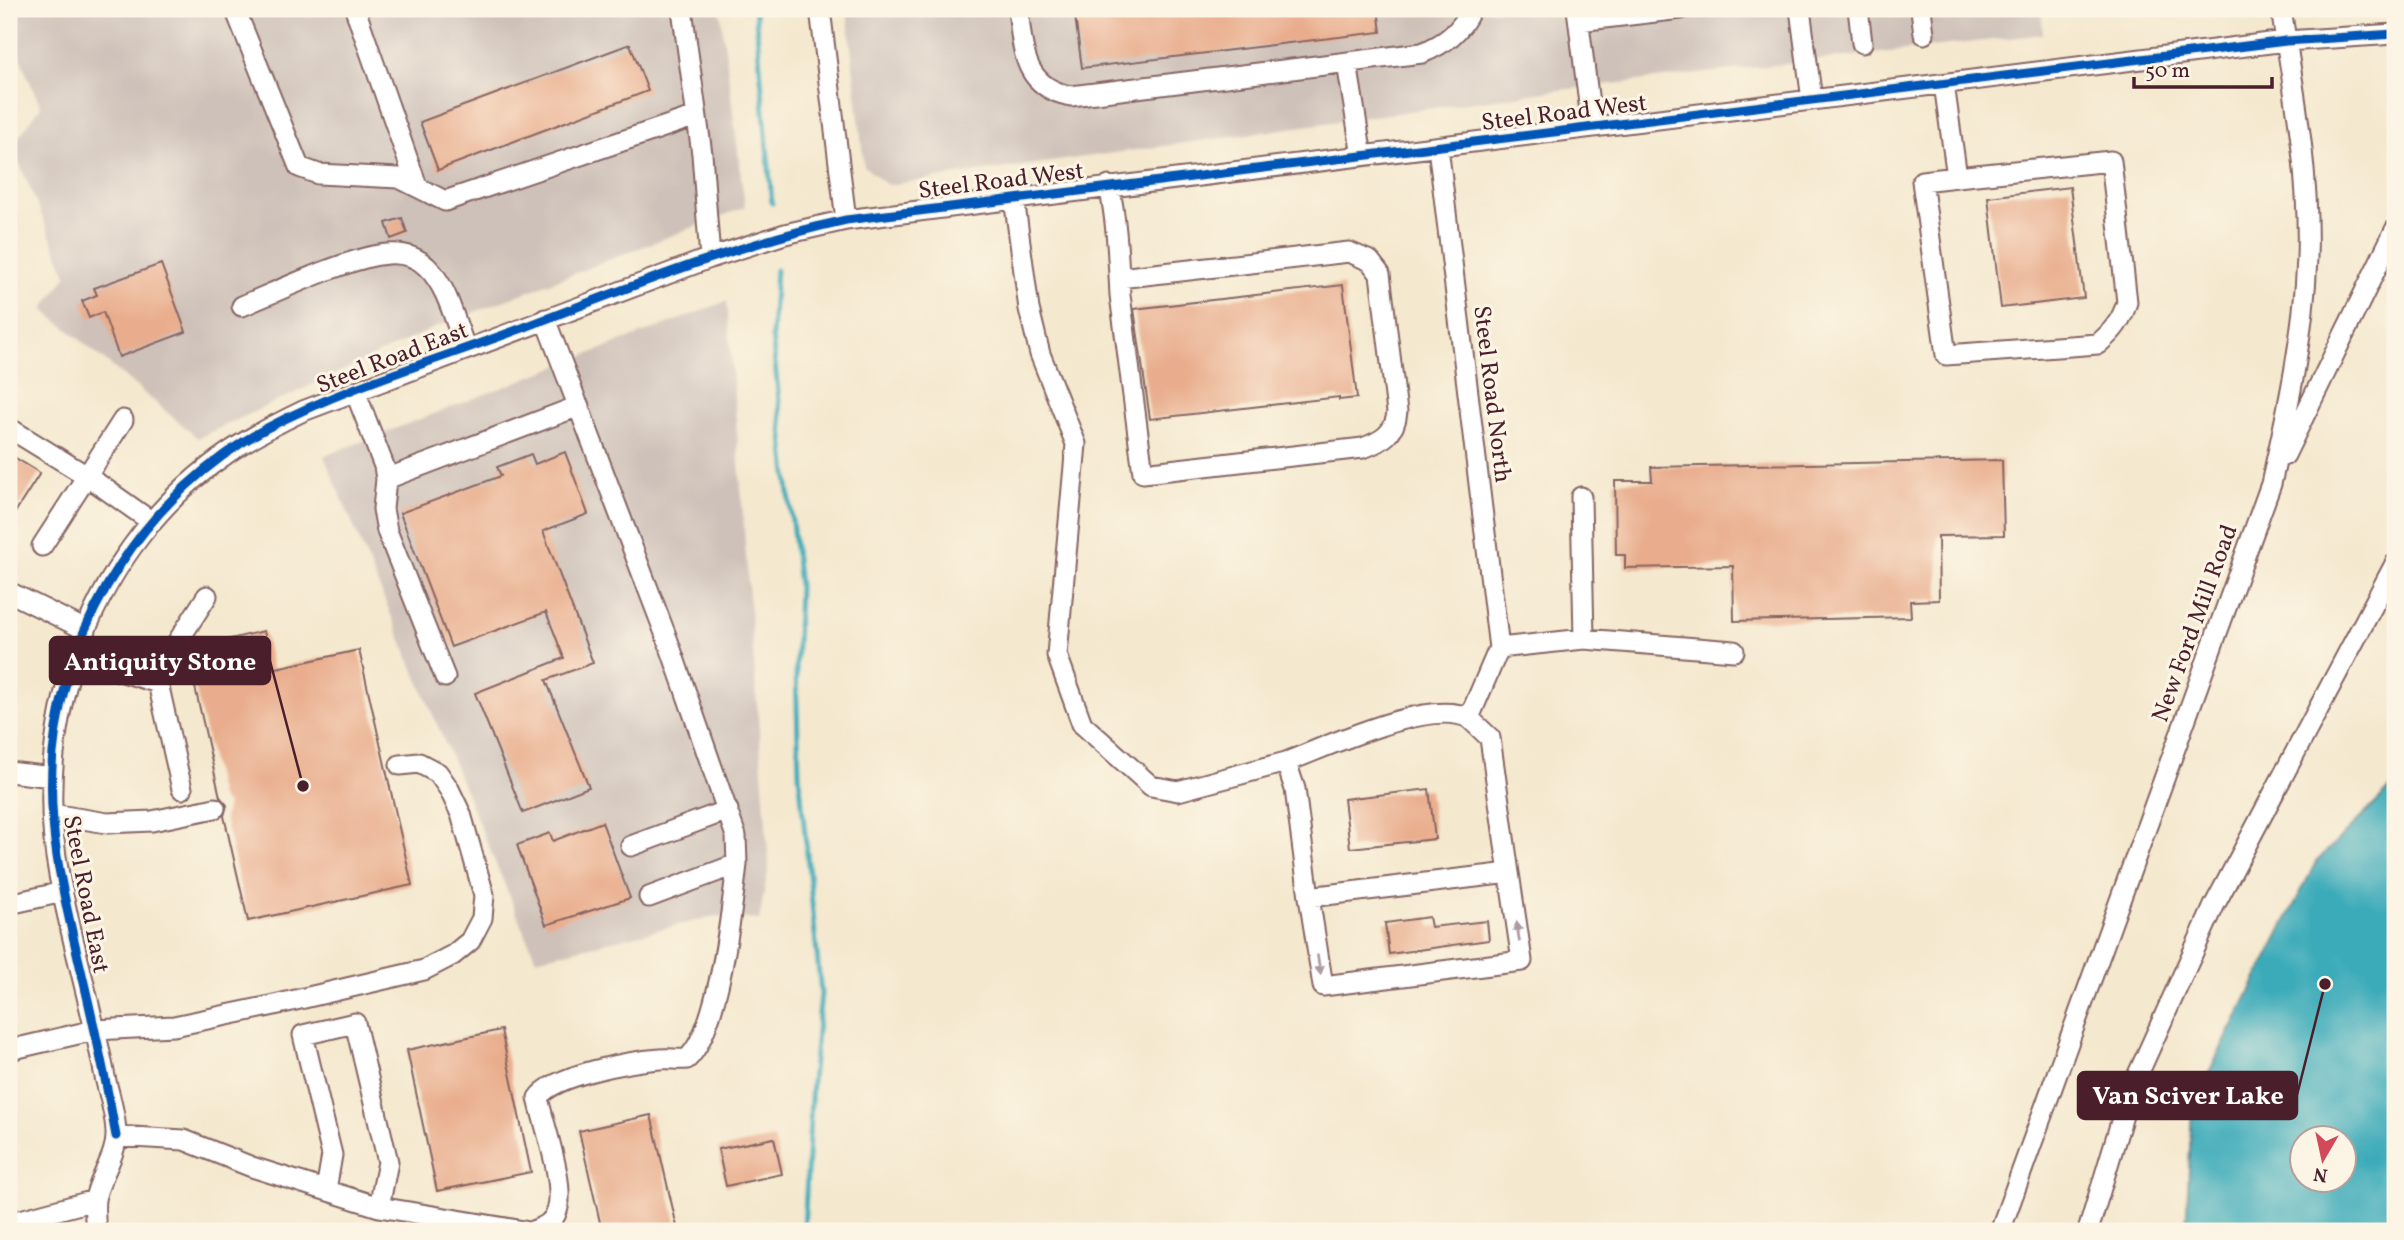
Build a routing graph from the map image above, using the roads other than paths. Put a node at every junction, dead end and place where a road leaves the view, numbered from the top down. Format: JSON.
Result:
{"nodes":[{"id":1,"x":235,"y":9,"type":"edge"},
{"id":2,"x":355,"y":9,"type":"edge"},
{"id":3,"x":682,"y":9,"type":"edge"},
{"id":4,"x":820,"y":9,"type":"edge"},
{"id":5,"x":1018,"y":9,"type":"edge"},
{"id":6,"x":1471,"y":9,"type":"edge"},
{"id":7,"x":1681,"y":9,"type":"edge"},
{"id":8,"x":1800,"y":9,"type":"edge"},
{"id":9,"x":1858,"y":9,"type":"edge"},
{"id":10,"x":1921,"y":9,"type":"edge"},
{"id":11,"x":2281,"y":9,"type":"edge"},
{"id":12,"x":1578,"y":15,"type":"edge"},
{"id":13,"x":1924,"y":34,"type":"dead end"},
{"id":14,"x":2395,"y":34,"type":"edge"},
{"id":15,"x":2286,"y":41,"type":"junction"},
{"id":16,"x":1862,"y":43,"type":"dead end"},
{"id":17,"x":1347,"y":63,"type":"junction"},
{"id":18,"x":1944,"y":84,"type":"junction"},
{"id":19,"x":1812,"y":100,"type":"junction"},
{"id":20,"x":696,"y":116,"type":"junction"},
{"id":21,"x":1592,"y":127,"type":"junction"},
{"id":22,"x":1438,"y":147,"type":"junction"},
{"id":23,"x":1362,"y":156,"type":"junction"},
{"id":24,"x":1956,"y":177,"type":"junction"},
{"id":25,"x":417,"y":186,"type":"junction"},
{"id":26,"x":1109,"y":186,"type":"junction"},
{"id":27,"x":1014,"y":198,"type":"junction"},
{"id":28,"x":846,"y":220,"type":"junction"},
{"id":29,"x":2395,"y":230,"type":"edge"},
{"id":30,"x":710,"y":258,"type":"junction"},
{"id":31,"x":1119,"y":278,"type":"junction"},
{"id":32,"x":242,"y":306,"type":"dead end"},
{"id":33,"x":545,"y":319,"type":"junction"},
{"id":34,"x":466,"y":349,"type":"junction"},
{"id":35,"x":355,"y":391,"type":"junction"},
{"id":36,"x":579,"y":407,"type":"junction"},
{"id":37,"x":123,"y":419,"type":"dead end"},
{"id":38,"x":9,"y":428,"type":"edge"},
{"id":39,"x":87,"y":476,"type":"junction"},
{"id":40,"x":386,"y":479,"type":"junction"},
{"id":41,"x":2270,"y":484,"type":"junction"},
{"id":42,"x":1581,"y":497,"type":"dead end"},
{"id":43,"x":152,"y":523,"type":"junction"},
{"id":44,"x":42,"y":546,"type":"dead end"},
{"id":45,"x":2395,"y":564,"type":"edge"},
{"id":46,"x":9,"y":592,"type":"edge"},
{"id":47,"x":206,"y":596,"type":"dead end"},
{"id":48,"x":86,"y":630,"type":"junction"},
{"id":49,"x":1584,"y":639,"type":"junction"},
{"id":50,"x":1499,"y":648,"type":"junction"},
{"id":51,"x":1734,"y":651,"type":"dead end"},
{"id":52,"x":75,"y":657,"type":"junction"},
{"id":53,"x":445,"y":677,"type":"dead end"},
{"id":54,"x":158,"y":683,"type":"junction"},
{"id":55,"x":1469,"y":718,"type":"junction"},
{"id":56,"x":1286,"y":762,"type":"junction"},
{"id":57,"x":400,"y":765,"type":"dead end"},
{"id":58,"x":9,"y":772,"type":"edge"},
{"id":59,"x":52,"y":777,"type":"junction"},
{"id":60,"x":182,"y":789,"type":"dead end"},
{"id":61,"x":215,"y":808,"type":"dead end"},
{"id":62,"x":728,"y":810,"type":"junction"},
{"id":63,"x":51,"y":814,"type":"junction"},
{"id":64,"x":631,"y":846,"type":"dead end"},
{"id":65,"x":737,"y":864,"type":"junction"},
{"id":66,"x":1509,"y":873,"type":"junction"},
{"id":67,"x":63,"y":892,"type":"junction"},
{"id":68,"x":649,"y":897,"type":"dead end"},
{"id":69,"x":1309,"y":897,"type":"junction"},
{"id":70,"x":9,"y":904,"type":"edge"},
{"id":71,"x":95,"y":1030,"type":"junction"},
{"id":72,"x":9,"y":1050,"type":"edge"},
{"id":73,"x":117,"y":1136,"type":"junction"},
{"id":74,"x":326,"y":1189,"type":"junction"},
{"id":75,"x":95,"y":1200,"type":"junction"},
{"id":76,"x":379,"y":1207,"type":"junction"},
{"id":77,"x":9,"y":1223,"type":"edge"},
{"id":78,"x":96,"y":1231,"type":"edge"},
{"id":79,"x":524,"y":1231,"type":"edge"},
{"id":80,"x":533,"y":1231,"type":"edge"},
{"id":81,"x":2000,"y":1231,"type":"edge"},
{"id":82,"x":2088,"y":1231,"type":"edge"}],
"edges":[{"from":1,"to":25,"type":"street"},
{"from":2,"to":25,"type":"street"},
{"from":3,"to":20,"type":"street"},
{"from":4,"to":28,"type":"street"},
{"from":5,"to":17,"type":"street"},
{"from":6,"to":17,"type":"street"},
{"from":7,"to":12,"type":"street"},
{"from":8,"to":19,"type":"street"},
{"from":9,"to":16,"type":"street"},
{"from":10,"to":13,"type":"street"},
{"from":11,"to":15,"type":"street","name":"New Ford Mill Road"},
{"from":12,"to":21,"type":"street"},
{"from":14,"to":15,"type":"street","name":"Steel Road West"},
{"from":15,"to":18,"type":"street","name":"Steel Road West"},
{"from":15,"to":41,"type":"street","name":"New Ford Mill Road"},
{"from":17,"to":23,"type":"street"},
{"from":18,"to":19,"type":"street","name":"Steel Road West"},
{"from":18,"to":24,"type":"street"},
{"from":19,"to":21,"type":"street","name":"Steel Road West"},
{"from":20,"to":25,"type":"street"},
{"from":20,"to":30,"type":"street"},
{"from":21,"to":22,"type":"street","name":"Steel Road West"},
{"from":22,"to":23,"type":"street","name":"Steel Road West"},
{"from":22,"to":50,"type":"street","name":"Steel Road North"},
{"from":23,"to":26,"type":"street","name":"Steel Road West"},
{"from":24,"to":24,"type":"street"},
{"from":26,"to":27,"type":"street","name":"Steel Road West"},
{"from":26,"to":31,"type":"street"},
{"from":27,"to":28,"type":"street","name":"Steel Road West"},
{"from":27,"to":56,"type":"street"},
{"from":28,"to":30,"type":"street","name":"Steel Road East"},
{"from":29,"to":41,"type":"street"},
{"from":30,"to":33,"type":"street","name":"Steel Road East"},
{"from":31,"to":31,"type":"street"},
{"from":32,"to":34,"type":"street"},
{"from":33,"to":34,"type":"street","name":"Steel Road East"},
{"from":33,"to":36,"type":"street"},
{"from":34,"to":35,"type":"street","name":"Steel Road East"},
{"from":35,"to":40,"type":"street"},
{"from":35,"to":43,"type":"street","name":"Steel Road East"},
{"from":36,"to":40,"type":"street"},
{"from":36,"to":62,"type":"street"},
{"from":37,"to":39,"type":"street"},
{"from":38,"to":39,"type":"street"},
{"from":39,"to":43,"type":"street"},
{"from":39,"to":44,"type":"street"},
{"from":40,"to":53,"type":"street"},
{"from":41,"to":81,"type":"street","name":"New Ford Mill Road"},
{"from":42,"to":49,"type":"street"},
{"from":43,"to":48,"type":"street","name":"Steel Road East"},
{"from":45,"to":82,"type":"street"},
{"from":46,"to":48,"type":"street"},
{"from":47,"to":54,"type":"street"},
{"from":48,"to":52,"type":"street","name":"Steel Road East"},
{"from":49,"to":50,"type":"street"},
{"from":49,"to":51,"type":"street"},
{"from":50,"to":55,"type":"street"},
{"from":52,"to":54,"type":"street"},
{"from":52,"to":59,"type":"street","name":"Steel Road East"},
{"from":54,"to":60,"type":"street"},
{"from":55,"to":56,"type":"street"},
{"from":55,"to":66,"type":"street"},
{"from":56,"to":69,"type":"street"},
{"from":57,"to":71,"type":"street"},
{"from":58,"to":59,"type":"street"},
{"from":59,"to":63,"type":"street","name":"Steel Road East"},
{"from":61,"to":63,"type":"street"},
{"from":62,"to":64,"type":"street"},
{"from":62,"to":65,"type":"street"},
{"from":63,"to":67,"type":"street","name":"Steel Road East"},
{"from":65,"to":68,"type":"street"},
{"from":65,"to":80,"type":"street"},
{"from":66,"to":69,"type":"street"},
{"from":69,"to":66,"type":"street","one_way":true},
{"from":67,"to":70,"type":"street"},
{"from":67,"to":71,"type":"street","name":"Steel Road East"},
{"from":71,"to":72,"type":"street"},
{"from":71,"to":73,"type":"street","name":"Steel Road East"},
{"from":73,"to":74,"type":"street"},
{"from":73,"to":75,"type":"street"},
{"from":74,"to":76,"type":"street"},
{"from":74,"to":76,"type":"street"},
{"from":75,"to":77,"type":"street"},
{"from":75,"to":78,"type":"street"},
{"from":76,"to":79,"type":"street"}]}
